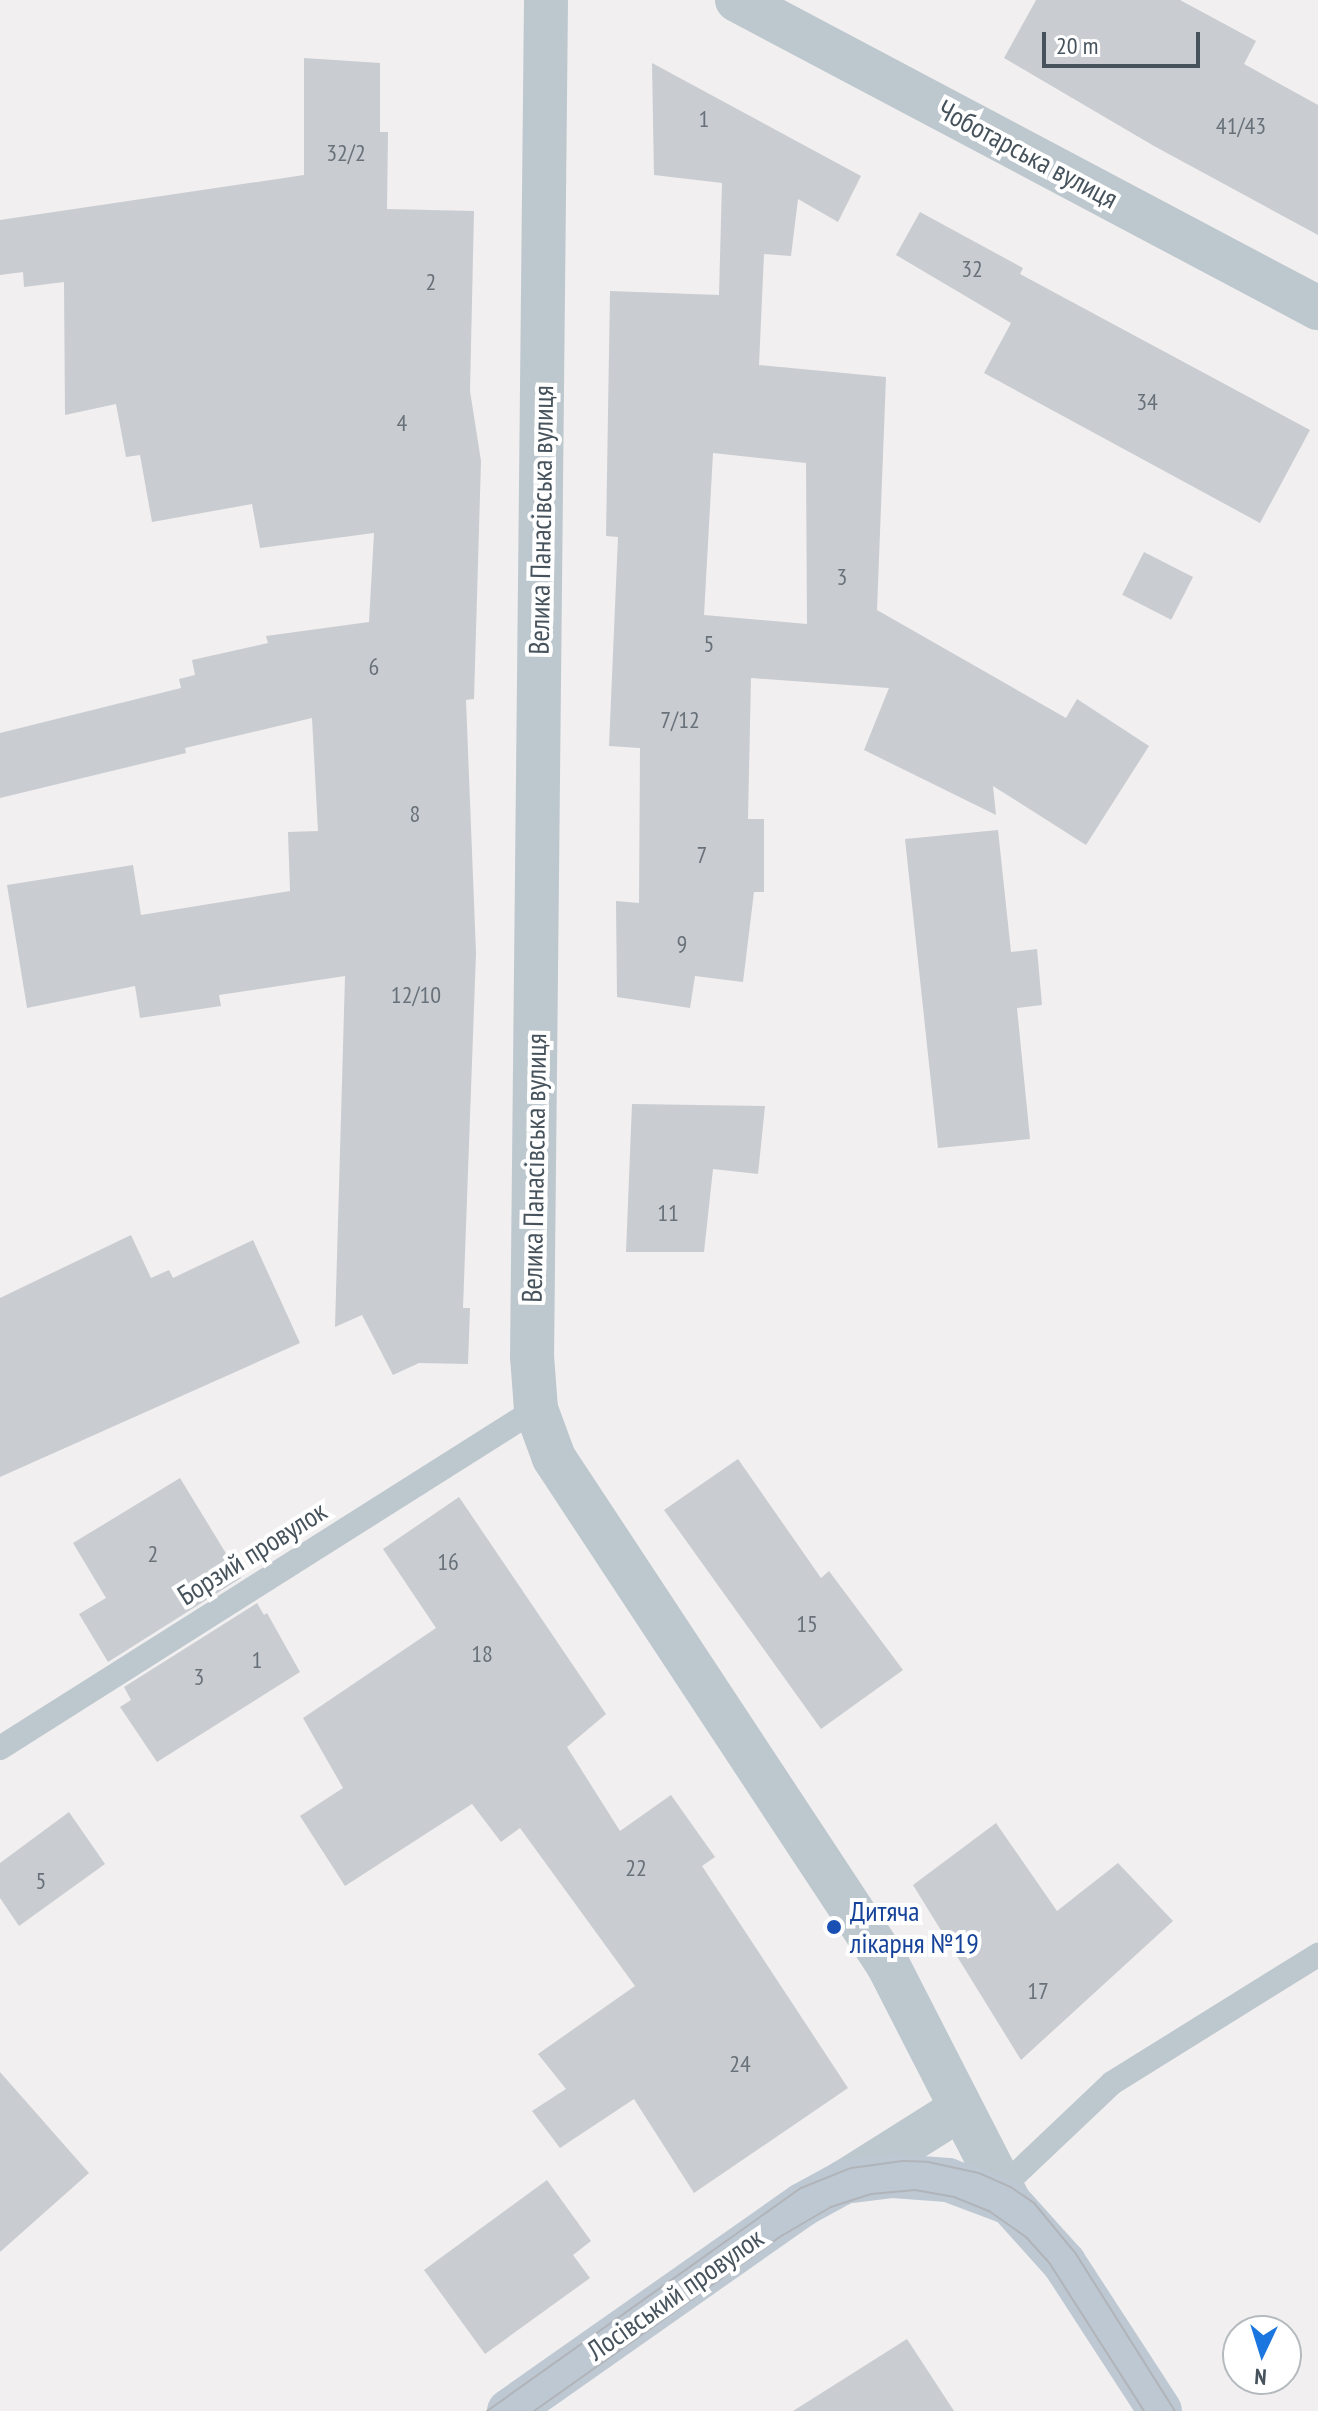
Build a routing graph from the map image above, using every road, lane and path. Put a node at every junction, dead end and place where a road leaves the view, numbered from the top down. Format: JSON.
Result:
{"nodes":[{"id":1,"x":546,"y":0,"type":"edge"},
{"id":2,"x":737,"y":0,"type":"edge"},
{"id":3,"x":1318,"y":308,"type":"edge"},
{"id":4,"x":536,"y":1409,"type":"junction"},
{"id":5,"x":0,"y":1748,"type":"edge"},
{"id":6,"x":1318,"y":1955,"type":"edge"},
{"id":7,"x":960,"y":2109,"type":"junction"},
{"id":8,"x":844,"y":2182,"type":"junction"},
{"id":9,"x":1001,"y":2196,"type":"junction"},
{"id":10,"x":509,"y":2411,"type":"edge"},
{"id":11,"x":1160,"y":2411,"type":"edge"}],
"edges":[{"from":1,"to":4,"type":"street","name":"Велика Панасівська вулиця"},
{"from":2,"to":3,"type":"street","name":"Чоботарська вулиця"},
{"from":4,"to":5,"type":"lane","name":"Борзий провулок"},
{"from":4,"to":7,"type":"street","name":"Велика Панасівська вулиця"},
{"from":6,"to":9,"type":"lane"},
{"from":7,"to":8,"type":"street","name":"Лосівський провулок"},
{"from":7,"to":9,"type":"street","name":"Велика Панасівська вулиця"},
{"from":8,"to":9,"type":"street","name":"Лосівський провулок"},
{"from":8,"to":10,"type":"street","name":"Лосівський провулок"},
{"from":9,"to":11,"type":"street","name":"Велика Панасівська вулиця"}]}
